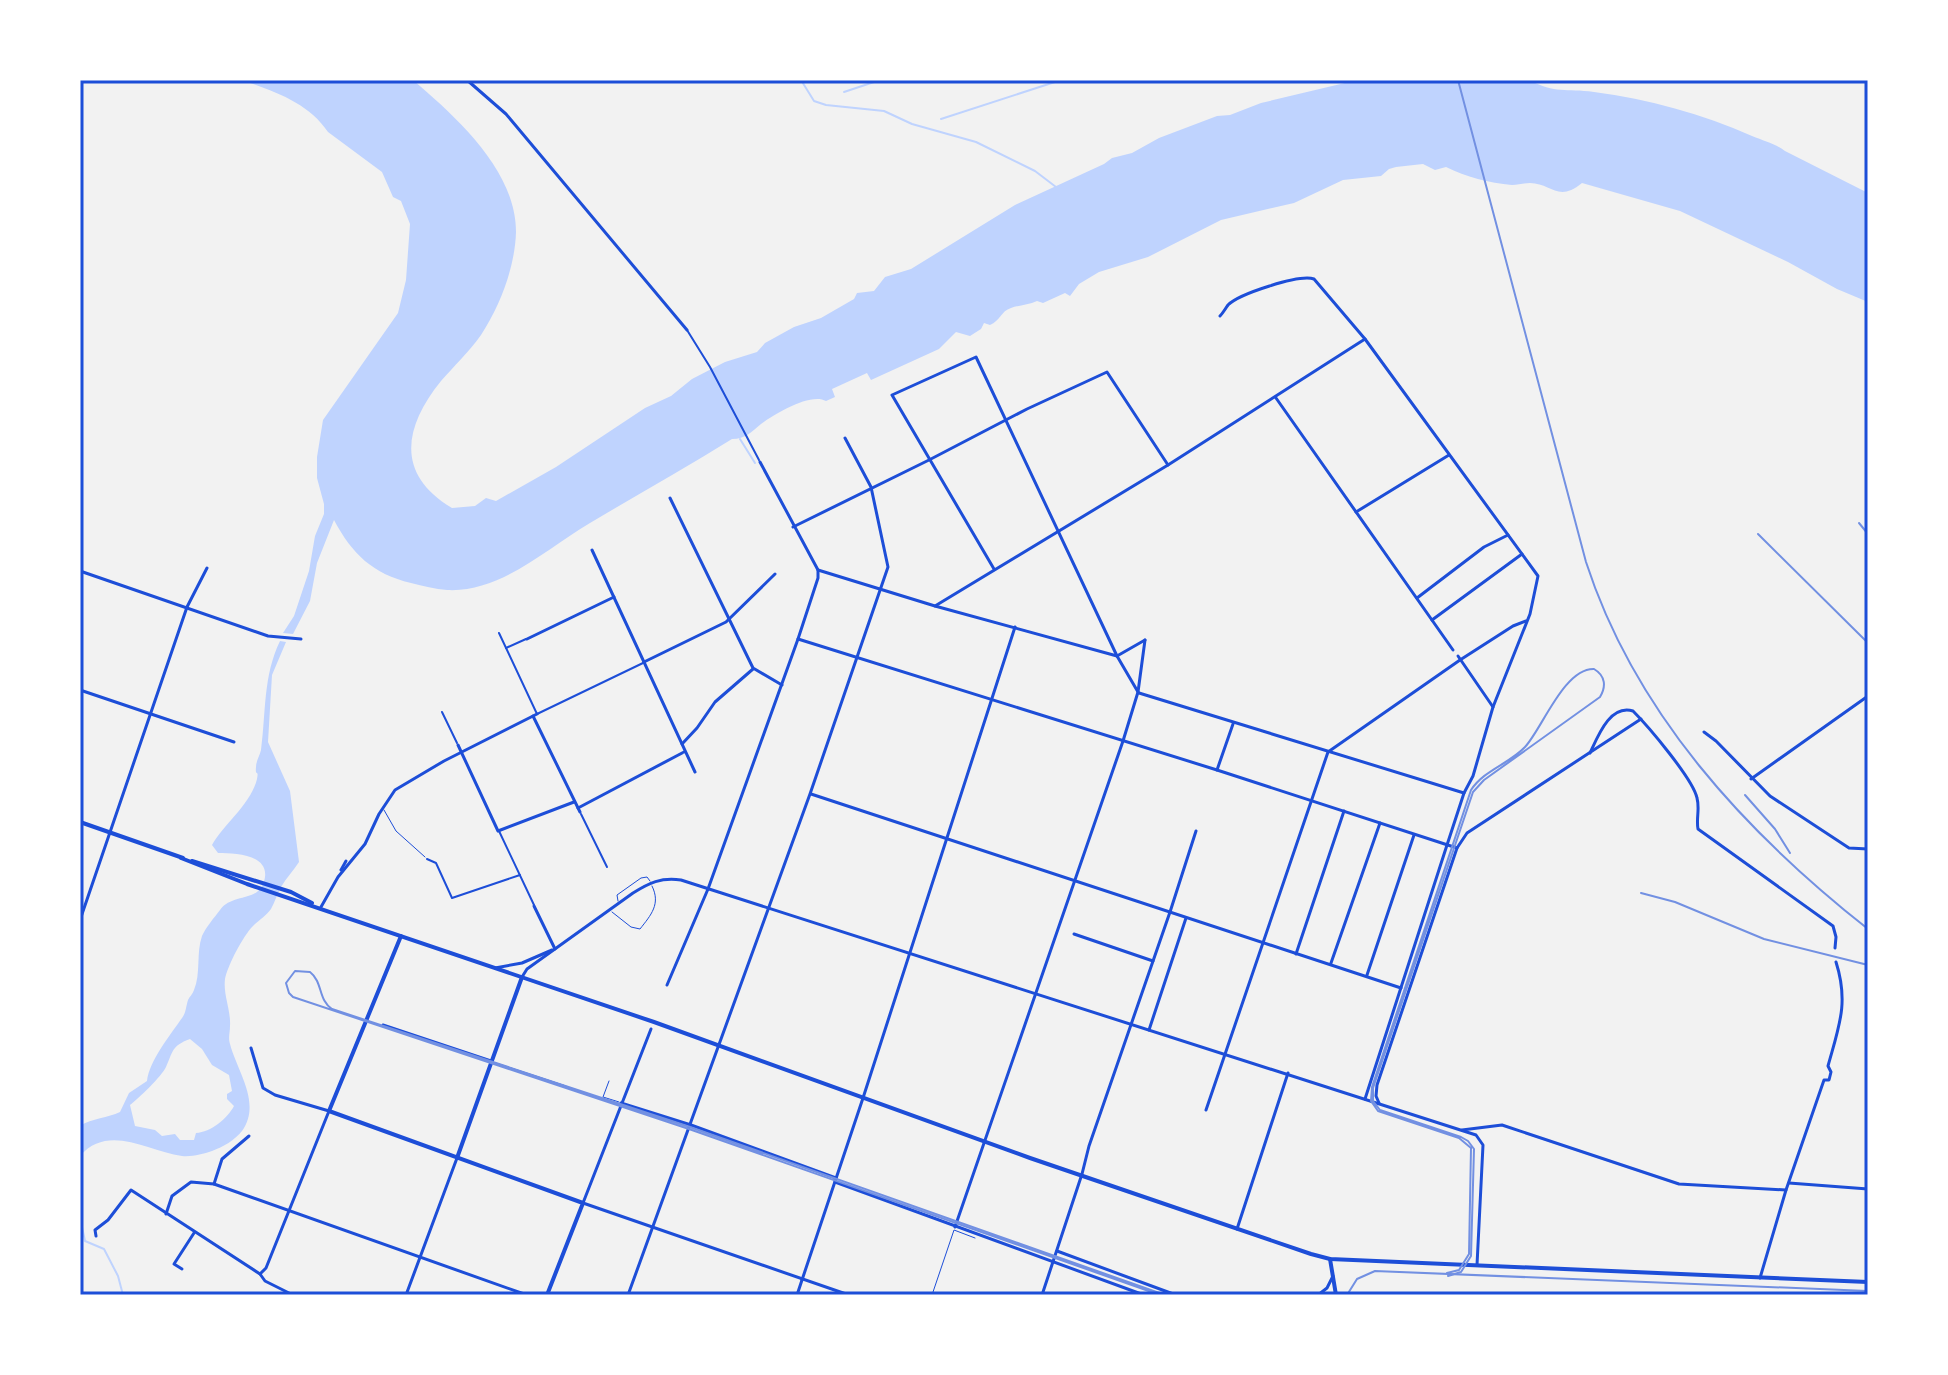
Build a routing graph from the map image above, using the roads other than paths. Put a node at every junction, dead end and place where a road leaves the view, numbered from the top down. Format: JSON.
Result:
{"nodes":[{"id":1,"x":467,"y":80,"type":"edge"},
{"id":2,"x":1220,"y":316,"type":"dead end"},
{"id":3,"x":687,"y":330,"type":"joint"},
{"id":4,"x":1365,"y":339,"type":"junction"},
{"id":5,"x":1276,"y":398,"type":"junction"},
{"id":6,"x":1006,"y":419,"type":"junction"},
{"id":7,"x":845,"y":438,"type":"dead end"},
{"id":8,"x":1449,"y":455,"type":"junction"},
{"id":9,"x":929,"y":460,"type":"junction"},
{"id":10,"x":760,"y":462,"type":"joint"},
{"id":11,"x":1168,"y":465,"type":"junction"},
{"id":12,"x":871,"y":487,"type":"junction"},
{"id":13,"x":670,"y":498,"type":"dead end"},
{"id":14,"x":1356,"y":512,"type":"junction"},
{"id":15,"x":793,"y":527,"type":"junction"},
{"id":16,"x":1058,"y":530,"type":"junction"},
{"id":17,"x":1508,"y":535,"type":"junction"},
{"id":18,"x":592,"y":550,"type":"dead end"},
{"id":19,"x":1522,"y":554,"type":"junction"},
{"id":20,"x":207,"y":568,"type":"dead end"},
{"id":21,"x":994,"y":569,"type":"junction"},
{"id":22,"x":818,"y":570,"type":"junction"},
{"id":23,"x":81,"y":573,"type":"edge"},
{"id":24,"x":775,"y":574,"type":"dead end"},
{"id":25,"x":880,"y":588,"type":"junction"},
{"id":26,"x":614,"y":597,"type":"junction"},
{"id":27,"x":1417,"y":598,"type":"junction"},
{"id":28,"x":935,"y":606,"type":"junction"},
{"id":29,"x":187,"y":607,"type":"junction"},
{"id":30,"x":729,"y":619,"type":"junction"},
{"id":31,"x":1432,"y":620,"type":"junction"},
{"id":32,"x":1526,"y":621,"type":"junction"},
{"id":33,"x":1015,"y":627,"type":"junction"},
{"id":34,"x":499,"y":633,"type":"dead end"},
{"id":35,"x":301,"y":639,"type":"dead end"},
{"id":36,"x":527,"y":639,"type":"joint"},
{"id":37,"x":798,"y":639,"type":"junction"},
{"id":38,"x":506,"y":648,"type":"junction"},
{"id":39,"x":1453,"y":650,"type":"dead end"},
{"id":40,"x":1117,"y":656,"type":"junction"},
{"id":41,"x":859,"y":658,"type":"junction"},
{"id":42,"x":1459,"y":658,"type":"junction"},
{"id":43,"x":644,"y":662,"type":"junction"},
{"id":44,"x":753,"y":668,"type":"junction"},
{"id":45,"x":782,"y":685,"type":"junction"},
{"id":46,"x":80,"y":690,"type":"edge"},
{"id":47,"x":1138,"y":692,"type":"junction"},
{"id":48,"x":1868,"y":696,"type":"edge"},
{"id":49,"x":992,"y":701,"type":"junction"},
{"id":50,"x":1493,"y":707,"type":"junction"},
{"id":51,"x":442,"y":712,"type":"dead end"},
{"id":52,"x":151,"y":714,"type":"junction"},
{"id":53,"x":535,"y":715,"type":"junction"},
{"id":54,"x":1641,"y":719,"type":"junction"},
{"id":55,"x":1233,"y":722,"type":"junction"},
{"id":56,"x":1704,"y":732,"type":"dead end"},
{"id":57,"x":1123,"y":741,"type":"junction"},
{"id":58,"x":234,"y":742,"type":"dead end"},
{"id":59,"x":682,"y":744,"type":"junction"},
{"id":60,"x":458,"y":745,"type":"joint"},
{"id":61,"x":462,"y":752,"type":"junction"},
{"id":62,"x":685,"y":752,"type":"junction"},
{"id":63,"x":1328,"y":752,"type":"junction"},
{"id":64,"x":1590,"y":753,"type":"junction"},
{"id":65,"x":1217,"y":770,"type":"junction"},
{"id":66,"x":695,"y":772,"type":"dead end"},
{"id":67,"x":1751,"y":779,"type":"junction"},
{"id":68,"x":1464,"y":793,"type":"junction"},
{"id":69,"x":810,"y":794,"type":"junction"},
{"id":70,"x":1310,"y":800,"type":"junction"},
{"id":71,"x":574,"y":802,"type":"junction"},
{"id":72,"x":383,"y":808,"type":"junction"},
{"id":73,"x":579,"y":810,"type":"junction"},
{"id":74,"x":1344,"y":811,"type":"junction"},
{"id":75,"x":80,"y":822,"type":"edge"},
{"id":76,"x":1380,"y":823,"type":"junction"},
{"id":77,"x":498,"y":831,"type":"junction"},
{"id":78,"x":1196,"y":831,"type":"dead end"},
{"id":79,"x":111,"y":833,"type":"junction"},
{"id":80,"x":1414,"y":835,"type":"junction"},
{"id":81,"x":948,"y":839,"type":"junction"},
{"id":82,"x":1447,"y":845,"type":"junction"},
{"id":83,"x":1457,"y":848,"type":"junction"},
{"id":84,"x":1868,"y":849,"type":"edge"},
{"id":85,"x":427,"y":859,"type":"joint"},
{"id":86,"x":346,"y":861,"type":"dead end"},
{"id":87,"x":607,"y":867,"type":"dead end"},
{"id":88,"x":520,"y":875,"type":"junction"},
{"id":89,"x":338,"y":877,"type":"junction"},
{"id":90,"x":1075,"y":881,"type":"junction"},
{"id":91,"x":650,"y":883,"type":"junction"},
{"id":92,"x":708,"y":889,"type":"junction"},
{"id":93,"x":619,"y":903,"type":"junction"},
{"id":94,"x":534,"y":906,"type":"joint"},
{"id":95,"x":321,"y":907,"type":"junction"},
{"id":96,"x":769,"y":908,"type":"junction"},
{"id":97,"x":610,"y":910,"type":"junction"},
{"id":98,"x":1170,"y":912,"type":"junction"},
{"id":99,"x":1186,"y":918,"type":"junction"},
{"id":100,"x":80,"y":920,"type":"edge"},
{"id":101,"x":1074,"y":934,"type":"dead end"},
{"id":102,"x":401,"y":936,"type":"junction"},
{"id":103,"x":1263,"y":943,"type":"junction"},
{"id":104,"x":1835,"y":948,"type":"dead end"},
{"id":105,"x":555,"y":949,"type":"junction"},
{"id":106,"x":910,"y":953,"type":"junction"},
{"id":107,"x":1296,"y":954,"type":"junction"},
{"id":108,"x":1153,"y":961,"type":"junction"},
{"id":109,"x":1836,"y":962,"type":"dead end"},
{"id":110,"x":1331,"y":965,"type":"junction"},
{"id":111,"x":495,"y":968,"type":"junction"},
{"id":112,"x":1366,"y":976,"type":"junction"},
{"id":113,"x":522,"y":977,"type":"junction"},
{"id":114,"x":667,"y":985,"type":"dead end"},
{"id":115,"x":1401,"y":988,"type":"junction"},
{"id":116,"x":1035,"y":993,"type":"junction"},
{"id":117,"x":1131,"y":1024,"type":"junction"},
{"id":118,"x":383,"y":1025,"type":"dead end"},
{"id":119,"x":651,"y":1029,"type":"dead end"},
{"id":120,"x":1149,"y":1030,"type":"junction"},
{"id":121,"x":720,"y":1046,"type":"junction"},
{"id":122,"x":251,"y":1048,"type":"dead end"},
{"id":123,"x":1225,"y":1054,"type":"junction"},
{"id":124,"x":491,"y":1061,"type":"junction"},
{"id":125,"x":1288,"y":1073,"type":"junction"},
{"id":126,"x":609,"y":1081,"type":"dead end"},
{"id":127,"x":566,"y":1086,"type":"dead end"},
{"id":128,"x":863,"y":1098,"type":"junction"},
{"id":129,"x":1365,"y":1099,"type":"junction"},
{"id":130,"x":621,"y":1103,"type":"junction"},
{"id":131,"x":1379,"y":1103,"type":"junction"},
{"id":132,"x":1206,"y":1110,"type":"dead end"},
{"id":133,"x":329,"y":1111,"type":"junction"},
{"id":134,"x":691,"y":1125,"type":"junction"},
{"id":135,"x":1462,"y":1130,"type":"junction"},
{"id":136,"x":249,"y":1136,"type":"dead end"},
{"id":137,"x":985,"y":1142,"type":"junction"},
{"id":138,"x":457,"y":1158,"type":"junction"},
{"id":139,"x":1082,"y":1174,"type":"junction"},
{"id":140,"x":835,"y":1180,"type":"junction"},
{"id":141,"x":1789,"y":1183,"type":"junction"},
{"id":142,"x":214,"y":1184,"type":"junction"},
{"id":143,"x":1868,"y":1189,"type":"edge"},
{"id":144,"x":1786,"y":1190,"type":"junction"},
{"id":145,"x":583,"y":1203,"type":"junction"},
{"id":146,"x":290,"y":1211,"type":"junction"},
{"id":147,"x":166,"y":1214,"type":"junction"},
{"id":148,"x":654,"y":1227,"type":"junction"},
{"id":149,"x":955,"y":1227,"type":"junction"},
{"id":150,"x":1237,"y":1229,"type":"junction"},
{"id":151,"x":194,"y":1233,"type":"junction"},
{"id":152,"x":96,"y":1236,"type":"dead end"},
{"id":153,"x":975,"y":1238,"type":"dead end"},
{"id":154,"x":1057,"y":1251,"type":"junction"},
{"id":155,"x":420,"y":1258,"type":"junction"},
{"id":156,"x":1330,"y":1259,"type":"junction"},
{"id":157,"x":1053,"y":1264,"type":"junction"},
{"id":158,"x":1477,"y":1265,"type":"junction"},
{"id":159,"x":182,"y":1269,"type":"dead end"},
{"id":160,"x":260,"y":1274,"type":"junction"},
{"id":161,"x":1333,"y":1276,"type":"junction"},
{"id":162,"x":1760,"y":1278,"type":"junction"},
{"id":163,"x":802,"y":1280,"type":"junction"},
{"id":164,"x":1868,"y":1282,"type":"edge"},
{"id":165,"x":293,"y":1295,"type":"edge"},
{"id":166,"x":406,"y":1295,"type":"edge"},
{"id":167,"x":527,"y":1295,"type":"edge"},
{"id":168,"x":547,"y":1295,"type":"edge"},
{"id":169,"x":628,"y":1295,"type":"edge"},
{"id":170,"x":797,"y":1295,"type":"edge"},
{"id":171,"x":849,"y":1295,"type":"edge"},
{"id":172,"x":932,"y":1295,"type":"edge"},
{"id":173,"x":1042,"y":1295,"type":"edge"},
{"id":174,"x":1144,"y":1295,"type":"edge"},
{"id":175,"x":1176,"y":1295,"type":"edge"},
{"id":176,"x":1318,"y":1295,"type":"edge"},
{"id":177,"x":1336,"y":1295,"type":"edge"}],
"edges":[{"from":1,"to":3,"type":"street"},
{"from":2,"to":4,"type":"street"},
{"from":3,"to":10,"type":"street"},
{"from":4,"to":5,"type":"street"},
{"from":4,"to":8,"type":"street"},
{"from":5,"to":11,"type":"street"},
{"from":5,"to":14,"type":"street"},
{"from":6,"to":9,"type":"street"},
{"from":6,"to":9,"type":"street"},
{"from":6,"to":11,"type":"street"},
{"from":6,"to":16,"type":"street"},
{"from":7,"to":12,"type":"street"},
{"from":8,"to":14,"type":"street"},
{"from":8,"to":17,"type":"street"},
{"from":9,"to":12,"type":"street"},
{"from":9,"to":21,"type":"street"},
{"from":10,"to":15,"type":"street"},
{"from":11,"to":16,"type":"street"},
{"from":12,"to":15,"type":"street"},
{"from":12,"to":25,"type":"street"},
{"from":13,"to":30,"type":"street"},
{"from":14,"to":27,"type":"street"},
{"from":15,"to":22,"type":"street"},
{"from":16,"to":21,"type":"street"},
{"from":16,"to":40,"type":"street"},
{"from":17,"to":19,"type":"street"},
{"from":17,"to":27,"type":"street"},
{"from":18,"to":26,"type":"street"},
{"from":19,"to":31,"type":"street"},
{"from":19,"to":32,"type":"street"},
{"from":20,"to":29,"type":"street"},
{"from":21,"to":28,"type":"street"},
{"from":22,"to":25,"type":"street"},
{"from":22,"to":37,"type":"street"},
{"from":23,"to":29,"type":"street"},
{"from":24,"to":30,"type":"street"},
{"from":25,"to":28,"type":"street"},
{"from":25,"to":41,"type":"street"},
{"from":26,"to":36,"type":"street"},
{"from":26,"to":43,"type":"street"},
{"from":27,"to":31,"type":"street"},
{"from":28,"to":33,"type":"street"},
{"from":29,"to":35,"type":"street"},
{"from":29,"to":52,"type":"street"},
{"from":30,"to":43,"type":"street"},
{"from":30,"to":44,"type":"street"},
{"from":31,"to":39,"type":"street"},
{"from":32,"to":42,"type":"street"},
{"from":32,"to":50,"type":"street"},
{"from":33,"to":40,"type":"street"},
{"from":33,"to":49,"type":"street"},
{"from":34,"to":38,"type":"street"},
{"from":36,"to":38,"type":"street"},
{"from":37,"to":41,"type":"street"},
{"from":37,"to":45,"type":"street"},
{"from":38,"to":53,"type":"street"},
{"from":40,"to":47,"type":"street"},
{"from":40,"to":47,"type":"street"},
{"from":41,"to":49,"type":"street"},
{"from":41,"to":69,"type":"street"},
{"from":42,"to":50,"type":"street"},
{"from":42,"to":63,"type":"street"},
{"from":43,"to":53,"type":"street"},
{"from":43,"to":59,"type":"street"},
{"from":44,"to":45,"type":"street"},
{"from":44,"to":59,"type":"street"},
{"from":45,"to":92,"type":"street"},
{"from":46,"to":52,"type":"street"},
{"from":47,"to":55,"type":"street"},
{"from":47,"to":57,"type":"street"},
{"from":48,"to":67,"type":"street"},
{"from":49,"to":57,"type":"street"},
{"from":49,"to":81,"type":"street"},
{"from":50,"to":68,"type":"street"},
{"from":51,"to":60,"type":"street"},
{"from":52,"to":58,"type":"street"},
{"from":52,"to":79,"type":"street"},
{"from":53,"to":61,"type":"street"},
{"from":53,"to":71,"type":"street"},
{"from":54,"to":64,"type":"street"},
{"from":54,"to":64,"type":"street"},
{"from":54,"to":104,"type":"street"},
{"from":55,"to":63,"type":"street"},
{"from":55,"to":65,"type":"street"},
{"from":56,"to":67,"type":"street"},
{"from":57,"to":65,"type":"street"},
{"from":57,"to":90,"type":"street"},
{"from":59,"to":62,"type":"street"},
{"from":60,"to":61,"type":"street"},
{"from":61,"to":72,"type":"street"},
{"from":61,"to":77,"type":"street"},
{"from":62,"to":66,"type":"street"},
{"from":62,"to":73,"type":"street"},
{"from":63,"to":68,"type":"street"},
{"from":63,"to":70,"type":"street"},
{"from":64,"to":83,"type":"street"},
{"from":65,"to":70,"type":"street"},
{"from":67,"to":84,"type":"street"},
{"from":68,"to":82,"type":"street"},
{"from":69,"to":81,"type":"street"},
{"from":69,"to":96,"type":"street"},
{"from":70,"to":74,"type":"street"},
{"from":70,"to":103,"type":"street"},
{"from":71,"to":73,"type":"street"},
{"from":71,"to":77,"type":"street"},
{"from":72,"to":85,"type":"lane"},
{"from":72,"to":89,"type":"street"},
{"from":73,"to":87,"type":"street"},
{"from":74,"to":76,"type":"street"},
{"from":74,"to":107,"type":"street"},
{"from":75,"to":79,"type":"main road"},
{"from":76,"to":80,"type":"street"},
{"from":76,"to":110,"type":"street"},
{"from":77,"to":88,"type":"street"},
{"from":78,"to":98,"type":"street"},
{"from":79,"to":95,"type":"main road"},
{"from":79,"to":100,"type":"street"},
{"from":80,"to":82,"type":"street"},
{"from":80,"to":112,"type":"street"},
{"from":81,"to":90,"type":"street"},
{"from":81,"to":106,"type":"street"},
{"from":82,"to":83,"type":"street"},
{"from":82,"to":115,"type":"street"},
{"from":83,"to":131,"type":"street"},
{"from":85,"to":88,"type":"street"},
{"from":86,"to":89,"type":"street"},
{"from":88,"to":94,"type":"street"},
{"from":89,"to":95,"type":"street"},
{"from":90,"to":98,"type":"street"},
{"from":90,"to":116,"type":"street"},
{"from":91,"to":92,"type":"street"},
{"from":91,"to":93,"type":"street"},
{"from":91,"to":93,"type":"lane"},
{"from":91,"to":97,"type":"lane"},
{"from":92,"to":96,"type":"street"},
{"from":92,"to":114,"type":"street"},
{"from":93,"to":97,"type":"street"},
{"from":94,"to":105,"type":"street"},
{"from":95,"to":102,"type":"main road"},
{"from":96,"to":106,"type":"street"},
{"from":96,"to":121,"type":"street"},
{"from":97,"to":105,"type":"street"},
{"from":98,"to":99,"type":"street"},
{"from":98,"to":108,"type":"street"},
{"from":99,"to":103,"type":"street"},
{"from":99,"to":120,"type":"street"},
{"from":101,"to":108,"type":"street"},
{"from":102,"to":111,"type":"main road"},
{"from":102,"to":133,"type":"main road"},
{"from":103,"to":107,"type":"street"},
{"from":103,"to":123,"type":"street"},
{"from":105,"to":111,"type":"street"},
{"from":105,"to":113,"type":"street"},
{"from":106,"to":116,"type":"street"},
{"from":106,"to":128,"type":"street"},
{"from":107,"to":110,"type":"street"},
{"from":108,"to":117,"type":"street"},
{"from":109,"to":141,"type":"street"},
{"from":110,"to":112,"type":"street"},
{"from":111,"to":113,"type":"main road"},
{"from":112,"to":115,"type":"street"},
{"from":113,"to":121,"type":"main road"},
{"from":113,"to":124,"type":"main road"},
{"from":115,"to":129,"type":"street"},
{"from":116,"to":117,"type":"street"},
{"from":116,"to":137,"type":"street"},
{"from":117,"to":120,"type":"street"},
{"from":117,"to":139,"type":"street"},
{"from":118,"to":124,"type":"street"},
{"from":119,"to":130,"type":"street"},
{"from":120,"to":123,"type":"street"},
{"from":121,"to":128,"type":"main road"},
{"from":121,"to":134,"type":"street"},
{"from":122,"to":133,"type":"street"},
{"from":123,"to":125,"type":"street"},
{"from":123,"to":132,"type":"street"},
{"from":124,"to":127,"type":"lane"},
{"from":124,"to":138,"type":"main road"},
{"from":125,"to":129,"type":"street"},
{"from":125,"to":150,"type":"street"},
{"from":126,"to":130,"type":"lane"},
{"from":128,"to":137,"type":"main road"},
{"from":128,"to":140,"type":"street"},
{"from":129,"to":131,"type":"street"},
{"from":130,"to":134,"type":"street"},
{"from":130,"to":145,"type":"street"},
{"from":131,"to":135,"type":"street"},
{"from":133,"to":138,"type":"main road"},
{"from":133,"to":146,"type":"street"},
{"from":134,"to":140,"type":"street"},
{"from":134,"to":148,"type":"street"},
{"from":135,"to":144,"type":"street"},
{"from":135,"to":158,"type":"street"},
{"from":136,"to":142,"type":"street"},
{"from":137,"to":139,"type":"main road"},
{"from":137,"to":149,"type":"street"},
{"from":138,"to":145,"type":"main road"},
{"from":138,"to":155,"type":"street"},
{"from":139,"to":150,"type":"main road"},
{"from":139,"to":154,"type":"street"},
{"from":140,"to":149,"type":"street"},
{"from":140,"to":163,"type":"street"},
{"from":141,"to":143,"type":"street"},
{"from":141,"to":144,"type":"street"},
{"from":142,"to":146,"type":"street"},
{"from":142,"to":147,"type":"street"},
{"from":144,"to":162,"type":"street"},
{"from":145,"to":148,"type":"street"},
{"from":145,"to":168,"type":"main road"},
{"from":146,"to":155,"type":"street"},
{"from":146,"to":160,"type":"street"},
{"from":147,"to":151,"type":"street"},
{"from":147,"to":152,"type":"street"},
{"from":148,"to":163,"type":"street"},
{"from":148,"to":169,"type":"street"},
{"from":149,"to":157,"type":"street"},
{"from":150,"to":156,"type":"main road"},
{"from":151,"to":159,"type":"street"},
{"from":151,"to":160,"type":"street"},
{"from":153,"to":172,"type":"lane"},
{"from":154,"to":157,"type":"street"},
{"from":154,"to":175,"type":"street"},
{"from":155,"to":166,"type":"street"},
{"from":155,"to":167,"type":"street"},
{"from":156,"to":158,"type":"main road"},
{"from":156,"to":161,"type":"main road"},
{"from":157,"to":173,"type":"street"},
{"from":157,"to":174,"type":"street"},
{"from":158,"to":162,"type":"main road"},
{"from":160,"to":165,"type":"street"},
{"from":161,"to":176,"type":"street"},
{"from":161,"to":177,"type":"main road"},
{"from":162,"to":164,"type":"main road"},
{"from":163,"to":170,"type":"street"},
{"from":163,"to":171,"type":"street"}]}
